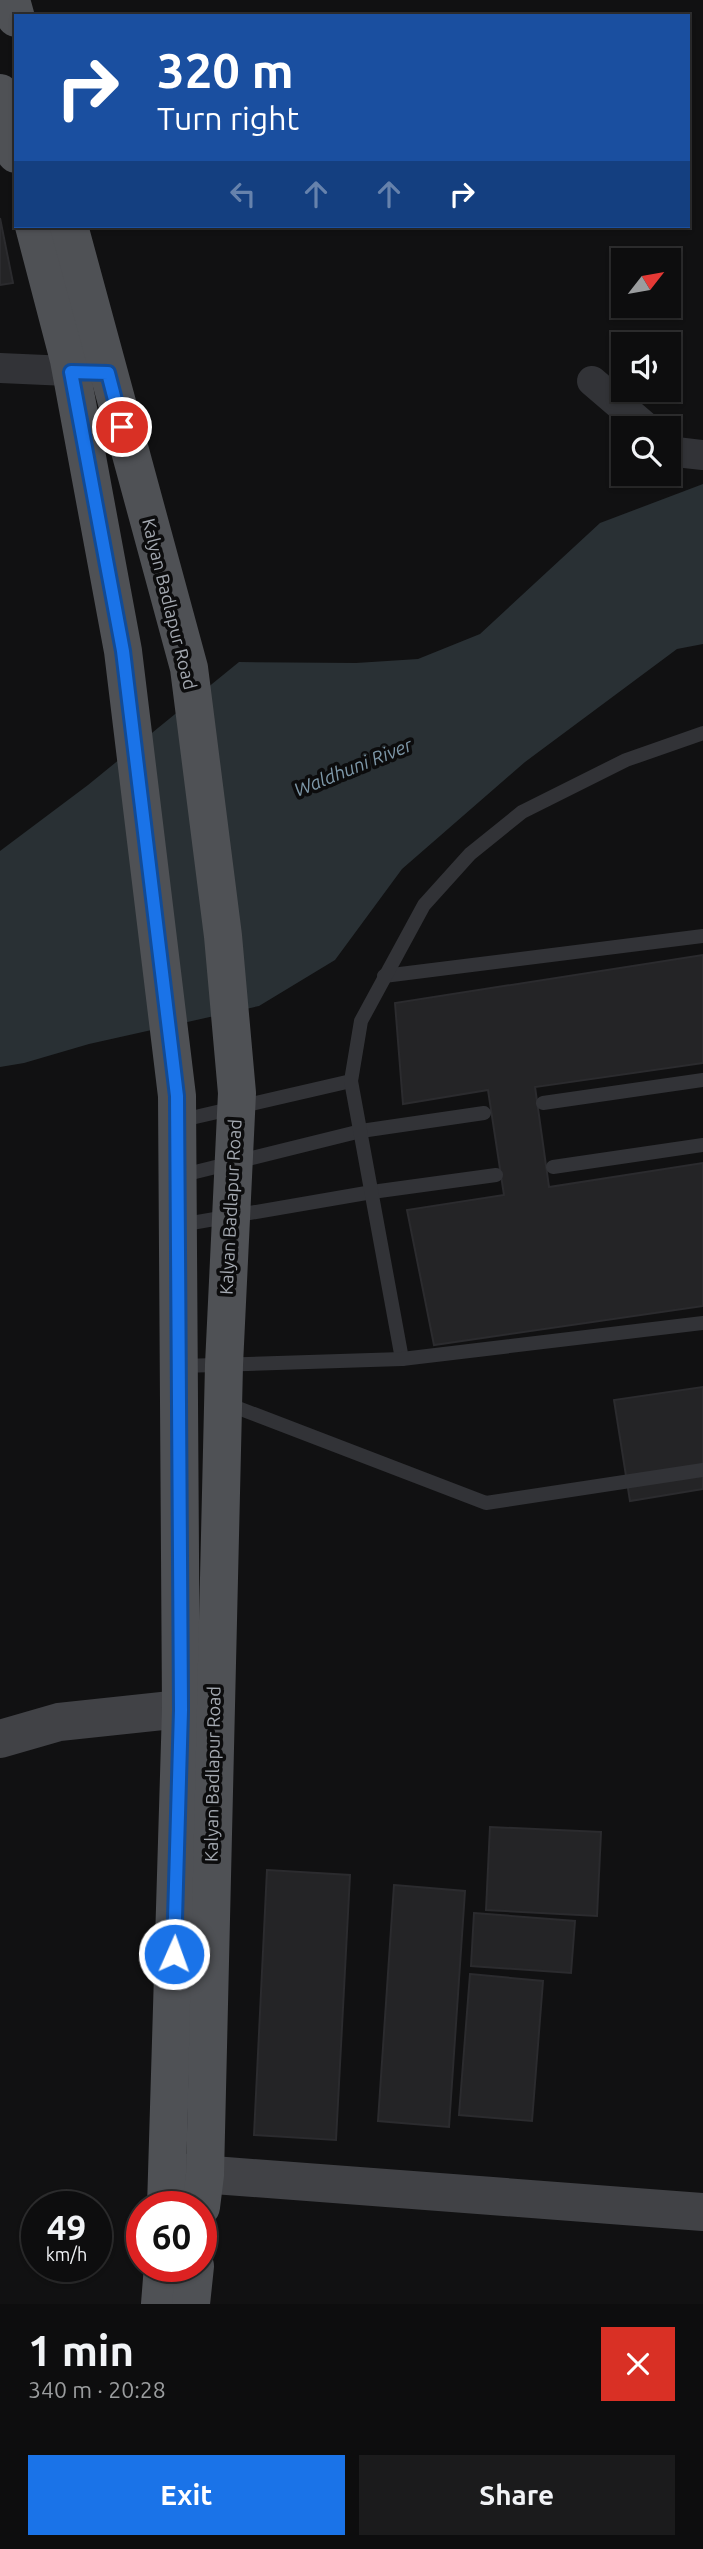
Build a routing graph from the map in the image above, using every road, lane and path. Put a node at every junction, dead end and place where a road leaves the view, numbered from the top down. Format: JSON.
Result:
{"nodes":[{"id":1,"x":0,"y":93,"type":"edge"},
{"id":2,"x":14,"y":146,"type":"edge"},
{"id":3,"x":35,"y":228,"type":"edge"},
{"id":4,"x":69,"y":228,"type":"edge"},
{"id":5,"x":0,"y":369,"type":"edge"},
{"id":6,"x":89,"y":372,"type":"junction"},
{"id":7,"x":592,"y":381,"type":"dead end"},
{"id":8,"x":633,"y":416,"type":"edge"},
{"id":9,"x":681,"y":453,"type":"edge"},
{"id":10,"x":703,"y":456,"type":"edge"},
{"id":11,"x":703,"y":733,"type":"edge"},
{"id":12,"x":703,"y":936,"type":"edge"},
{"id":13,"x":384,"y":976,"type":"junction"},
{"id":14,"x":703,"y":1080,"type":"edge"},
{"id":15,"x":351,"y":1081,"type":"junction"},
{"id":16,"x":237,"y":1100,"type":"junction"},
{"id":17,"x":544,"y":1103,"type":"dead end"},
{"id":18,"x":177,"y":1108,"type":"junction"},
{"id":19,"x":484,"y":1113,"type":"dead end"},
{"id":20,"x":361,"y":1131,"type":"junction"},
{"id":21,"x":703,"y":1145,"type":"edge"},
{"id":22,"x":234,"y":1161,"type":"junction"},
{"id":23,"x":553,"y":1167,"type":"dead end"},
{"id":24,"x":496,"y":1174,"type":"dead end"},
{"id":25,"x":178,"y":1177,"type":"junction"},
{"id":26,"x":372,"y":1192,"type":"junction"},
{"id":27,"x":233,"y":1215,"type":"junction"},
{"id":28,"x":178,"y":1225,"type":"junction"},
{"id":29,"x":703,"y":1322,"type":"edge"},
{"id":30,"x":402,"y":1359,"type":"junction"},
{"id":31,"x":179,"y":1367,"type":"junction"},
{"id":32,"x":224,"y":1384,"type":"junction"},
{"id":33,"x":703,"y":1470,"type":"edge"},
{"id":34,"x":198,"y":1710,"type":"junction"},
{"id":35,"x":0,"y":1740,"type":"edge"},
{"id":36,"x":185,"y":2190,"type":"edge"},
{"id":37,"x":703,"y":2212,"type":"edge"},
{"id":38,"x":162,"y":2282,"type":"edge"},
{"id":39,"x":193,"y":2282,"type":"edge"},
{"id":40,"x":160,"y":2304,"type":"edge"},
{"id":41,"x":191,"y":2304,"type":"edge"}],
"edges":[{"from":1,"to":2,"type":"main road"},
{"from":3,"to":6,"type":"main road","name":"Kalyan Badlapur Road"},
{"from":4,"to":6,"type":"main road","name":"Kalyan Badlapur Road"},
{"from":5,"to":6,"type":"street"},
{"from":6,"to":16,"type":"main road","name":"Kalyan Badlapur Road"},
{"from":6,"to":18,"type":"main road","name":"Kalyan Badlapur Road"},
{"from":7,"to":8,"type":"street"},
{"from":9,"to":10,"type":"street"},
{"from":11,"to":13,"type":"lane"},
{"from":12,"to":13,"type":"lane"},
{"from":13,"to":15,"type":"lane"},
{"from":14,"to":17,"type":"lane"},
{"from":15,"to":16,"type":"lane"},
{"from":15,"to":20,"type":"lane"},
{"from":16,"to":18,"type":"lane"},
{"from":16,"to":22,"type":"main road","name":"Kalyan Badlapur Road"},
{"from":18,"to":25,"type":"main road","name":"Kalyan Badlapur Road"},
{"from":19,"to":20,"type":"lane"},
{"from":20,"to":22,"type":"lane"},
{"from":20,"to":26,"type":"lane"},
{"from":21,"to":23,"type":"lane"},
{"from":22,"to":25,"type":"lane"},
{"from":22,"to":27,"type":"main road","name":"Kalyan Badlapur Road"},
{"from":24,"to":26,"type":"lane"},
{"from":25,"to":28,"type":"main road","name":"Kalyan Badlapur Road"},
{"from":26,"to":27,"type":"lane"},
{"from":26,"to":30,"type":"lane"},
{"from":27,"to":28,"type":"lane"},
{"from":27,"to":32,"type":"main road","name":"Kalyan Badlapur Road"},
{"from":28,"to":31,"type":"main road","name":"Kalyan Badlapur Road"},
{"from":29,"to":30,"type":"lane"},
{"from":30,"to":32,"type":"lane"},
{"from":31,"to":32,"type":"lane"},
{"from":31,"to":34,"type":"main road","name":"Kalyan Badlapur Road"},
{"from":32,"to":33,"type":"lane"},
{"from":32,"to":34,"type":"main road","name":"Kalyan Badlapur Road"},
{"from":34,"to":35,"type":"street"},
{"from":34,"to":36,"type":"main road","name":"Kalyan Badlapur Road"},
{"from":36,"to":37,"type":"street"},
{"from":38,"to":40,"type":"main road"},
{"from":39,"to":41,"type":"main road"}]}
